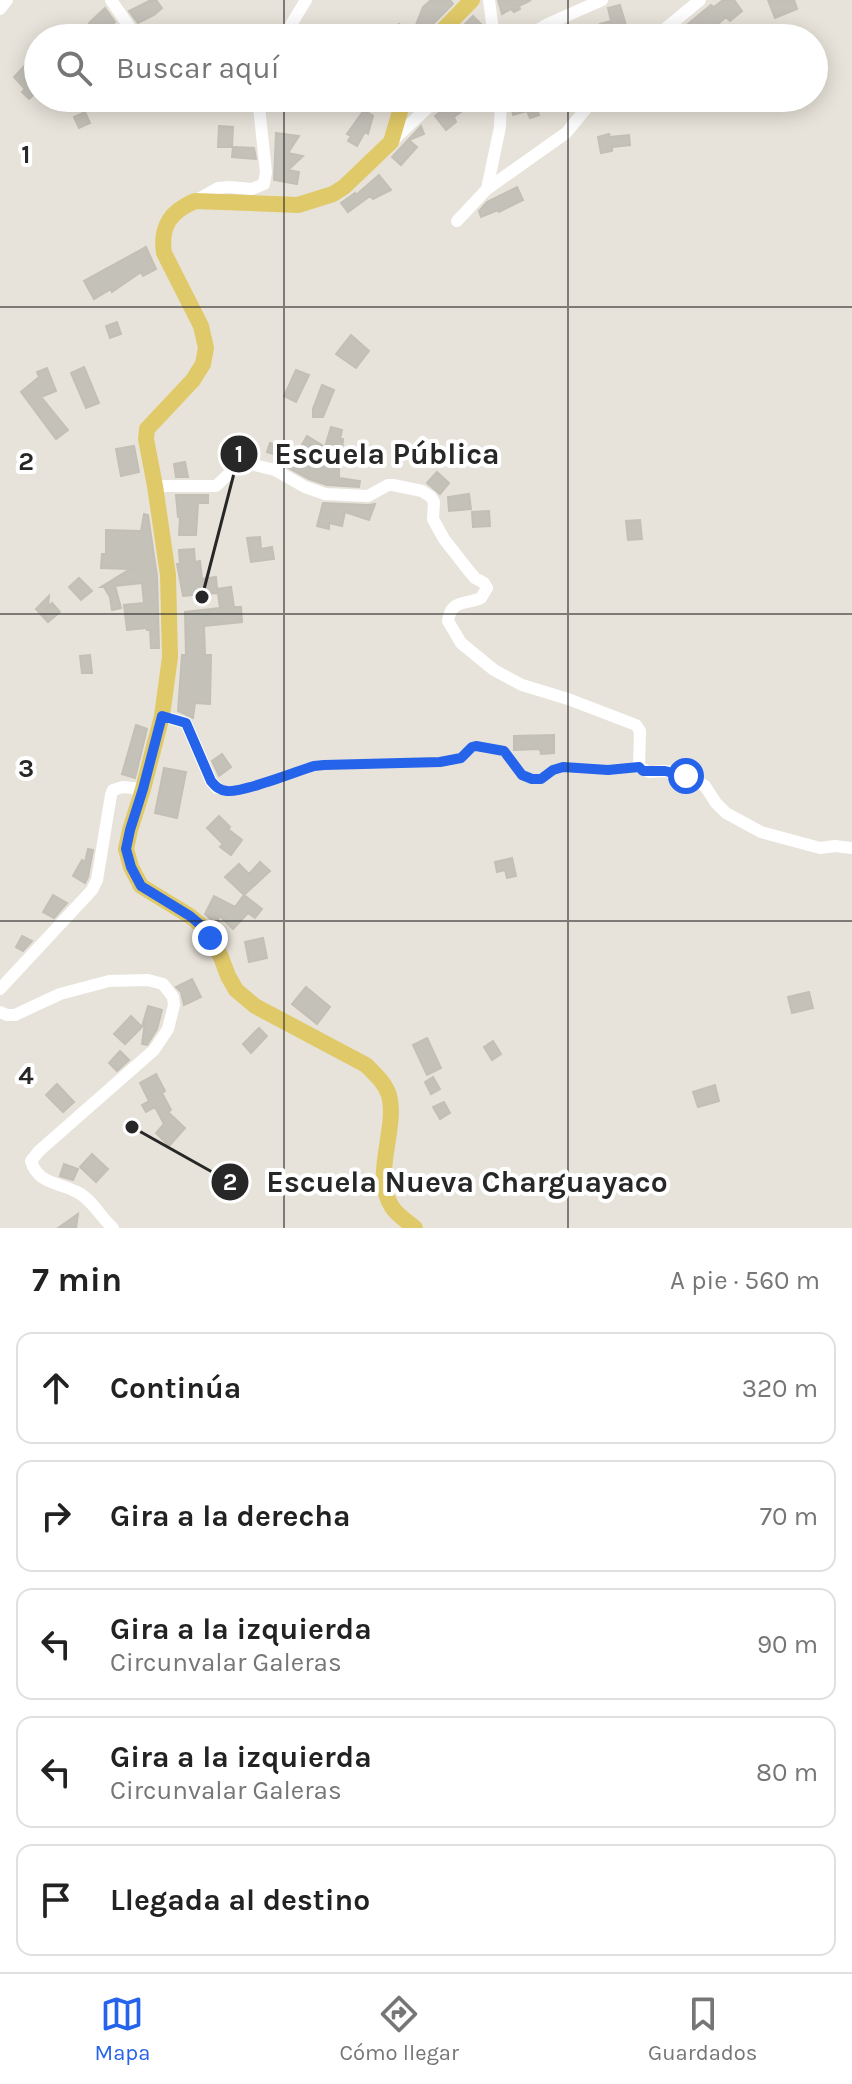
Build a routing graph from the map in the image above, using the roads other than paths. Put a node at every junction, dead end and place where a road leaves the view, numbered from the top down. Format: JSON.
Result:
{"nodes":[{"id":1,"x":7,"y":0,"type":"edge"},
{"id":2,"x":111,"y":0,"type":"edge"},
{"id":3,"x":306,"y":0,"type":"edge"},
{"id":4,"x":472,"y":0,"type":"edge"},
{"id":5,"x":489,"y":0,"type":"edge"},
{"id":6,"x":602,"y":0,"type":"edge"},
{"id":7,"x":700,"y":0,"type":"edge"},
{"id":8,"x":0,"y":9,"type":"edge"},
{"id":9,"x":127,"y":24,"type":"edge"},
{"id":10,"x":291,"y":24,"type":"edge"},
{"id":11,"x":449,"y":24,"type":"edge"},
{"id":12,"x":492,"y":24,"type":"edge"},
{"id":13,"x":548,"y":24,"type":"edge"},
{"id":14,"x":671,"y":24,"type":"edge"},
{"id":15,"x":260,"y":112,"type":"edge"},
{"id":16,"x":400,"y":112,"type":"edge"},
{"id":17,"x":423,"y":112,"type":"edge"},
{"id":18,"x":501,"y":112,"type":"edge"},
{"id":19,"x":583,"y":112,"type":"edge"},
{"id":20,"x":391,"y":142,"type":"junction"},
{"id":21,"x":487,"y":189,"type":"junction"},
{"id":22,"x":195,"y":201,"type":"junction"},
{"id":23,"x":457,"y":221,"type":"dead end"},
{"id":24,"x":155,"y":486,"type":"junction"},
{"id":25,"x":162,"y":716,"type":"junction"},
{"id":26,"x":217,"y":788,"type":"road end"},
{"id":27,"x":143,"y":789,"type":"junction"},
{"id":28,"x":852,"y":848,"type":"edge"},
{"id":29,"x":0,"y":989,"type":"edge"},
{"id":30,"x":0,"y":1012,"type":"edge"},
{"id":31,"x":113,"y":1228,"type":"edge"},
{"id":32,"x":415,"y":1228,"type":"edge"}],
"edges":[{"from":1,"to":8,"type":"street"},
{"from":2,"to":9,"type":"street"},
{"from":3,"to":10,"type":"street"},
{"from":4,"to":11,"type":"main road"},
{"from":5,"to":12,"type":"street"},
{"from":6,"to":13,"type":"street"},
{"from":7,"to":14,"type":"street"},
{"from":15,"to":22,"type":"street"},
{"from":16,"to":20,"type":"main road"},
{"from":17,"to":20,"type":"street"},
{"from":18,"to":21,"type":"street"},
{"from":19,"to":21,"type":"street"},
{"from":20,"to":22,"type":"main road"},
{"from":21,"to":23,"type":"street"},
{"from":22,"to":24,"type":"main road"},
{"from":24,"to":25,"type":"main road"},
{"from":24,"to":28,"type":"street"},
{"from":25,"to":26,"type":"street"},
{"from":25,"to":27,"type":"main road"},
{"from":27,"to":29,"type":"street"},
{"from":27,"to":32,"type":"main road"},
{"from":30,"to":31,"type":"street"}]}
